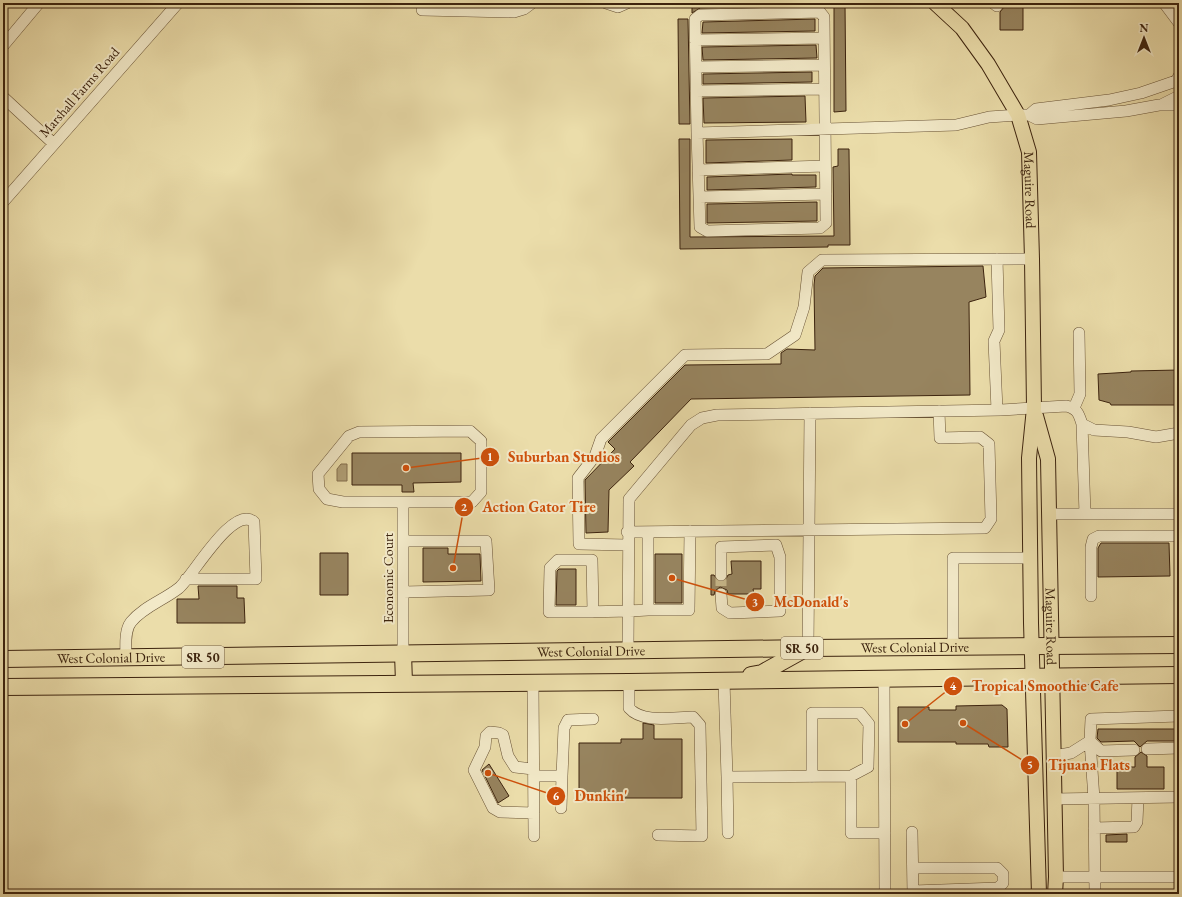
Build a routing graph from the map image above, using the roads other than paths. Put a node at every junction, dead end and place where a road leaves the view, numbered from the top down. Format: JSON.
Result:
{"nodes":[{"id":1,"x":39,"y":3,"type":"edge"},
{"id":2,"x":178,"y":3,"type":"edge"},
{"id":3,"x":532,"y":3,"type":"edge"},
{"id":4,"x":606,"y":3,"type":"edge"},
{"id":5,"x":627,"y":3,"type":"edge"},
{"id":6,"x":935,"y":3,"type":"edge"},
{"id":7,"x":1164,"y":3,"type":"edge"},
{"id":8,"x":422,"y":10,"type":"dead end"},
{"id":9,"x":1179,"y":23,"type":"edge"},
{"id":10,"x":824,"y":38,"type":"junction"},
{"id":11,"x":695,"y":40,"type":"junction"},
{"id":12,"x":3,"y":46,"type":"edge"},
{"id":13,"x":824,"y":65,"type":"junction"},
{"id":14,"x":696,"y":67,"type":"junction"},
{"id":15,"x":1178,"y":79,"type":"edge"},
{"id":16,"x":824,"y":89,"type":"junction"},
{"id":17,"x":696,"y":91,"type":"junction"},
{"id":18,"x":1179,"y":96,"type":"edge"},
{"id":19,"x":3,"y":97,"type":"edge"},
{"id":20,"x":1179,"y":105,"type":"edge"},
{"id":21,"x":1159,"y":106,"type":"junction"},
{"id":22,"x":1023,"y":115,"type":"junction"},
{"id":23,"x":825,"y":130,"type":"junction"},
{"id":24,"x":697,"y":133,"type":"junction"},
{"id":25,"x":54,"y":144,"type":"junction"},
{"id":26,"x":825,"y":166,"type":"junction"},
{"id":27,"x":698,"y":170,"type":"junction"},
{"id":28,"x":826,"y":194,"type":"junction"},
{"id":29,"x":699,"y":197,"type":"junction"},
{"id":30,"x":3,"y":202,"type":"edge"},
{"id":31,"x":997,"y":259,"type":"junction"},
{"id":32,"x":1032,"y":259,"type":"junction"},
{"id":33,"x":1079,"y":333,"type":"dead end"},
{"id":34,"x":1034,"y":408,"type":"junction"},
{"id":35,"x":1074,"y":408,"type":"junction"},
{"id":36,"x":997,"y":410,"type":"junction"},
{"id":37,"x":940,"y":411,"type":"junction"},
{"id":38,"x":810,"y":412,"type":"junction"},
{"id":39,"x":1082,"y":424,"type":"junction"},
{"id":40,"x":1179,"y":432,"type":"edge"},
{"id":41,"x":403,"y":502,"type":"junction"},
{"id":42,"x":1049,"y":514,"type":"junction"},
{"id":43,"x":1084,"y":514,"type":"junction"},
{"id":44,"x":1179,"y":514,"type":"edge"},
{"id":45,"x":809,"y":530,"type":"junction"},
{"id":46,"x":690,"y":531,"type":"junction"},
{"id":47,"x":776,"y":531,"type":"junction"},
{"id":48,"x":628,"y":532,"type":"junction"},
{"id":49,"x":648,"y":532,"type":"junction"},
{"id":50,"x":1174,"y":536,"type":"dead end"},
{"id":51,"x":403,"y":541,"type":"junction"},
{"id":52,"x":579,"y":544,"type":"junction"},
{"id":53,"x":628,"y":545,"type":"junction"},
{"id":54,"x":776,"y":546,"type":"junction"},
{"id":55,"x":1030,"y":558,"type":"junction"},
{"id":56,"x":574,"y":560,"type":"junction"},
{"id":57,"x":721,"y":575,"type":"tunnel mouth"},
{"id":58,"x":186,"y":579,"type":"junction"},
{"id":59,"x":403,"y":592,"type":"junction"},
{"id":60,"x":722,"y":594,"type":"tunnel mouth"},
{"id":61,"x":1091,"y":596,"type":"dead end"},
{"id":62,"x":648,"y":610,"type":"junction"},
{"id":63,"x":628,"y":611,"type":"junction"},
{"id":64,"x":593,"y":612,"type":"junction"},
{"id":65,"x":1179,"y":645,"type":"edge"},
{"id":66,"x":1052,"y":646,"type":"junction"},
{"id":67,"x":953,"y":647,"type":"junction"},
{"id":68,"x":1032,"y":647,"type":"junction"},
{"id":69,"x":808,"y":648,"type":"junction"},
{"id":70,"x":628,"y":650,"type":"junction"},
{"id":71,"x":403,"y":653,"type":"junction"},
{"id":72,"x":126,"y":658,"type":"junction"},
{"id":73,"x":3,"y":659,"type":"edge"},
{"id":74,"x":1179,"y":675,"type":"edge"},
{"id":75,"x":1052,"y":676,"type":"junction"},
{"id":76,"x":1033,"y":677,"type":"junction"},
{"id":77,"x":884,"y":678,"type":"junction"},
{"id":78,"x":724,"y":681,"type":"junction"},
{"id":79,"x":629,"y":682,"type":"junction"},
{"id":80,"x":404,"y":683,"type":"junction"},
{"id":81,"x":533,"y":683,"type":"junction"},
{"id":82,"x":3,"y":687,"type":"edge"},
{"id":83,"x":1179,"y":716,"type":"edge"},
{"id":84,"x":593,"y":719,"type":"dead end"},
{"id":85,"x":1090,"y":741,"type":"junction"},
{"id":86,"x":1179,"y":748,"type":"edge"},
{"id":87,"x":1134,"y":750,"type":"dead end"},
{"id":88,"x":1147,"y":750,"type":"dead end"},
{"id":89,"x":1053,"y":756,"type":"junction"},
{"id":90,"x":533,"y":772,"type":"junction"},
{"id":91,"x":562,"y":776,"type":"junction"},
{"id":92,"x":851,"y":776,"type":"junction"},
{"id":93,"x":727,"y":777,"type":"junction"},
{"id":94,"x":812,"y":777,"type":"junction"},
{"id":95,"x":1179,"y":797,"type":"edge"},
{"id":96,"x":1138,"y":798,"type":"junction"},
{"id":97,"x":1054,"y":799,"type":"junction"},
{"id":98,"x":1094,"y":800,"type":"junction"},
{"id":99,"x":561,"y":808,"type":"dead end"},
{"id":100,"x":534,"y":813,"type":"junction"},
{"id":101,"x":1094,"y":828,"type":"junction"},
{"id":102,"x":912,"y":832,"type":"dead end"},
{"id":103,"x":885,"y":833,"type":"junction"},
{"id":104,"x":728,"y":834,"type":"dead end"},
{"id":105,"x":658,"y":835,"type":"dead end"},
{"id":106,"x":534,"y":836,"type":"dead end"},
{"id":107,"x":913,"y":868,"type":"junction"},
{"id":108,"x":1056,"y":877,"type":"junction"},
{"id":109,"x":1095,"y":877,"type":"junction"},
{"id":110,"x":1179,"y":877,"type":"edge"},
{"id":111,"x":913,"y":892,"type":"edge"},
{"id":112,"x":885,"y":894,"type":"edge"},
{"id":113,"x":1039,"y":894,"type":"edge"},
{"id":114,"x":1055,"y":894,"type":"edge"},
{"id":115,"x":1095,"y":894,"type":"edge"}],
"edges":[{"from":1,"to":12,"type":"street"},
{"from":2,"to":25,"type":"street","name":"Marshall Farms Road"},
{"from":3,"to":8,"type":"street"},
{"from":4,"to":5,"type":"street"},
{"from":6,"to":22,"type":"main road","name":"Maguire Road"},
{"from":7,"to":9,"type":"street"},
{"from":10,"to":11,"type":"street"},
{"from":10,"to":11,"type":"street"},
{"from":10,"to":13,"type":"street"},
{"from":11,"to":14,"type":"street"},
{"from":13,"to":14,"type":"street"},
{"from":13,"to":16,"type":"street"},
{"from":14,"to":17,"type":"street"},
{"from":15,"to":22,"type":"street"},
{"from":16,"to":17,"type":"street"},
{"from":16,"to":23,"type":"street"},
{"from":17,"to":24,"type":"street"},
{"from":18,"to":21,"type":"street"},
{"from":19,"to":25,"type":"street"},
{"from":20,"to":21,"type":"street"},
{"from":21,"to":22,"type":"street"},
{"from":22,"to":23,"type":"street"},
{"from":22,"to":32,"type":"main road","name":"Maguire Road"},
{"from":23,"to":24,"type":"street"},
{"from":23,"to":26,"type":"street"},
{"from":24,"to":27,"type":"street"},
{"from":25,"to":30,"type":"street","name":"Marshall Farms Road"},
{"from":26,"to":27,"type":"street"},
{"from":26,"to":28,"type":"street"},
{"from":27,"to":29,"type":"street"},
{"from":28,"to":29,"type":"street"},
{"from":28,"to":29,"type":"street"},
{"from":31,"to":32,"type":"street"},
{"from":31,"to":36,"type":"street"},
{"from":31,"to":52,"type":"street"},
{"from":32,"to":34,"type":"main road","name":"Maguire Road"},
{"from":33,"to":35,"type":"street"},
{"from":34,"to":35,"type":"street"},
{"from":34,"to":36,"type":"street"},
{"from":34,"to":42,"type":"main road","name":"Maguire Road"},
{"from":34,"to":55,"type":"main road","name":"Maguire Road"},
{"from":35,"to":39,"type":"street"},
{"from":36,"to":37,"type":"street"},
{"from":37,"to":38,"type":"street"},
{"from":37,"to":45,"type":"street"},
{"from":38,"to":45,"type":"street"},
{"from":38,"to":48,"type":"street"},
{"from":39,"to":40,"type":"street"},
{"from":39,"to":43,"type":"street"},
{"from":41,"to":41,"type":"street"},
{"from":41,"to":51,"type":"street","name":"Economic Court"},
{"from":42,"to":43,"type":"street"},
{"from":42,"to":66,"type":"main road","name":"Maguire Road"},
{"from":43,"to":44,"type":"street"},
{"from":45,"to":47,"type":"street"},
{"from":45,"to":69,"type":"street"},
{"from":46,"to":47,"type":"street"},
{"from":46,"to":49,"type":"street"},
{"from":46,"to":62,"type":"street"},
{"from":47,"to":54,"type":"street"},
{"from":48,"to":49,"type":"street"},
{"from":48,"to":53,"type":"street"},
{"from":49,"to":62,"type":"street"},
{"from":50,"to":61,"type":"street"},
{"from":51,"to":59,"type":"street","name":"Economic Court"},
{"from":51,"to":59,"type":"street"},
{"from":52,"to":53,"type":"street"},
{"from":52,"to":56,"type":"street"},
{"from":53,"to":63,"type":"street"},
{"from":54,"to":57,"type":"street"},
{"from":54,"to":60,"type":"street"},
{"from":55,"to":67,"type":"street"},
{"from":55,"to":68,"type":"main road","name":"Maguire Road"},
{"from":56,"to":64,"type":"street"},
{"from":56,"to":64,"type":"street"},
{"from":58,"to":58,"type":"street"},
{"from":58,"to":72,"type":"street"},
{"from":59,"to":71,"type":"street","name":"Economic Court"},
{"from":62,"to":63,"type":"street"},
{"from":63,"to":64,"type":"street"},
{"from":63,"to":70,"type":"street"},
{"from":65,"to":66,"type":"highway","name":"West Colonial Drive","number":"SR 50"},
{"from":66,"to":68,"type":"highway","name":"West Colonial Drive","number":"SR 50"},
{"from":66,"to":75,"type":"main road","name":"Maguire Road"},
{"from":67,"to":68,"type":"highway","name":"West Colonial Drive","number":"SR 50"},
{"from":67,"to":69,"type":"highway","name":"West Colonial Drive","number":"SR 50"},
{"from":68,"to":76,"type":"main road","name":"Maguire Road"},
{"from":69,"to":70,"type":"highway","name":"West Colonial Drive","number":"SR 50"},
{"from":69,"to":78,"type":"highway"},
{"from":70,"to":71,"type":"highway","name":"West Colonial Drive","number":"SR 50"},
{"from":71,"to":72,"type":"highway","name":"West Colonial Drive","number":"SR 50"},
{"from":71,"to":80,"type":"highway"},
{"from":72,"to":73,"type":"highway","name":"West Colonial Drive","number":"SR 50"},
{"from":74,"to":75,"type":"highway","name":"West Colonial Drive","number":"SR 50"},
{"from":75,"to":76,"type":"highway","name":"West Colonial Drive","number":"SR 50"},
{"from":75,"to":89,"type":"main road","name":"Maguire Road"},
{"from":76,"to":77,"type":"highway","name":"West Colonial Drive","number":"SR 50"},
{"from":76,"to":113,"type":"main road","name":"Maguire Road"},
{"from":77,"to":78,"type":"highway","name":"West Colonial Drive","number":"SR 50"},
{"from":77,"to":103,"type":"street"},
{"from":78,"to":79,"type":"highway","name":"West Colonial Drive","number":"SR 50"},
{"from":78,"to":93,"type":"street"},
{"from":79,"to":81,"type":"highway","name":"West Colonial Drive","number":"SR 50"},
{"from":79,"to":105,"type":"street"},
{"from":80,"to":81,"type":"highway","name":"West Colonial Drive","number":"SR 50"},
{"from":80,"to":82,"type":"highway","name":"West Colonial Drive","number":"SR 50"},
{"from":81,"to":90,"type":"street"},
{"from":83,"to":85,"type":"street"},
{"from":84,"to":91,"type":"street"},
{"from":85,"to":87,"type":"street"},
{"from":85,"to":89,"type":"street"},
{"from":85,"to":98,"type":"street"},
{"from":86,"to":88,"type":"street"},
{"from":89,"to":97,"type":"main road","name":"Maguire Road"},
{"from":90,"to":91,"type":"street"},
{"from":90,"to":100,"type":"street"},
{"from":90,"to":100,"type":"street"},
{"from":91,"to":99,"type":"street"},
{"from":92,"to":94,"type":"street"},
{"from":92,"to":94,"type":"street"},
{"from":92,"to":103,"type":"street"},
{"from":93,"to":94,"type":"street"},
{"from":93,"to":104,"type":"street"},
{"from":95,"to":96,"type":"street"},
{"from":96,"to":98,"type":"street"},
{"from":96,"to":101,"type":"street"},
{"from":97,"to":98,"type":"street"},
{"from":97,"to":108,"type":"main road","name":"Maguire Road"},
{"from":98,"to":101,"type":"street"},
{"from":100,"to":106,"type":"street"},
{"from":101,"to":109,"type":"street"},
{"from":102,"to":107,"type":"street"},
{"from":103,"to":112,"type":"street"},
{"from":107,"to":111,"type":"street"},
{"from":107,"to":111,"type":"street"},
{"from":108,"to":109,"type":"street"},
{"from":108,"to":114,"type":"main road","name":"Maguire Road"},
{"from":109,"to":110,"type":"street"},
{"from":109,"to":115,"type":"street"}]}
